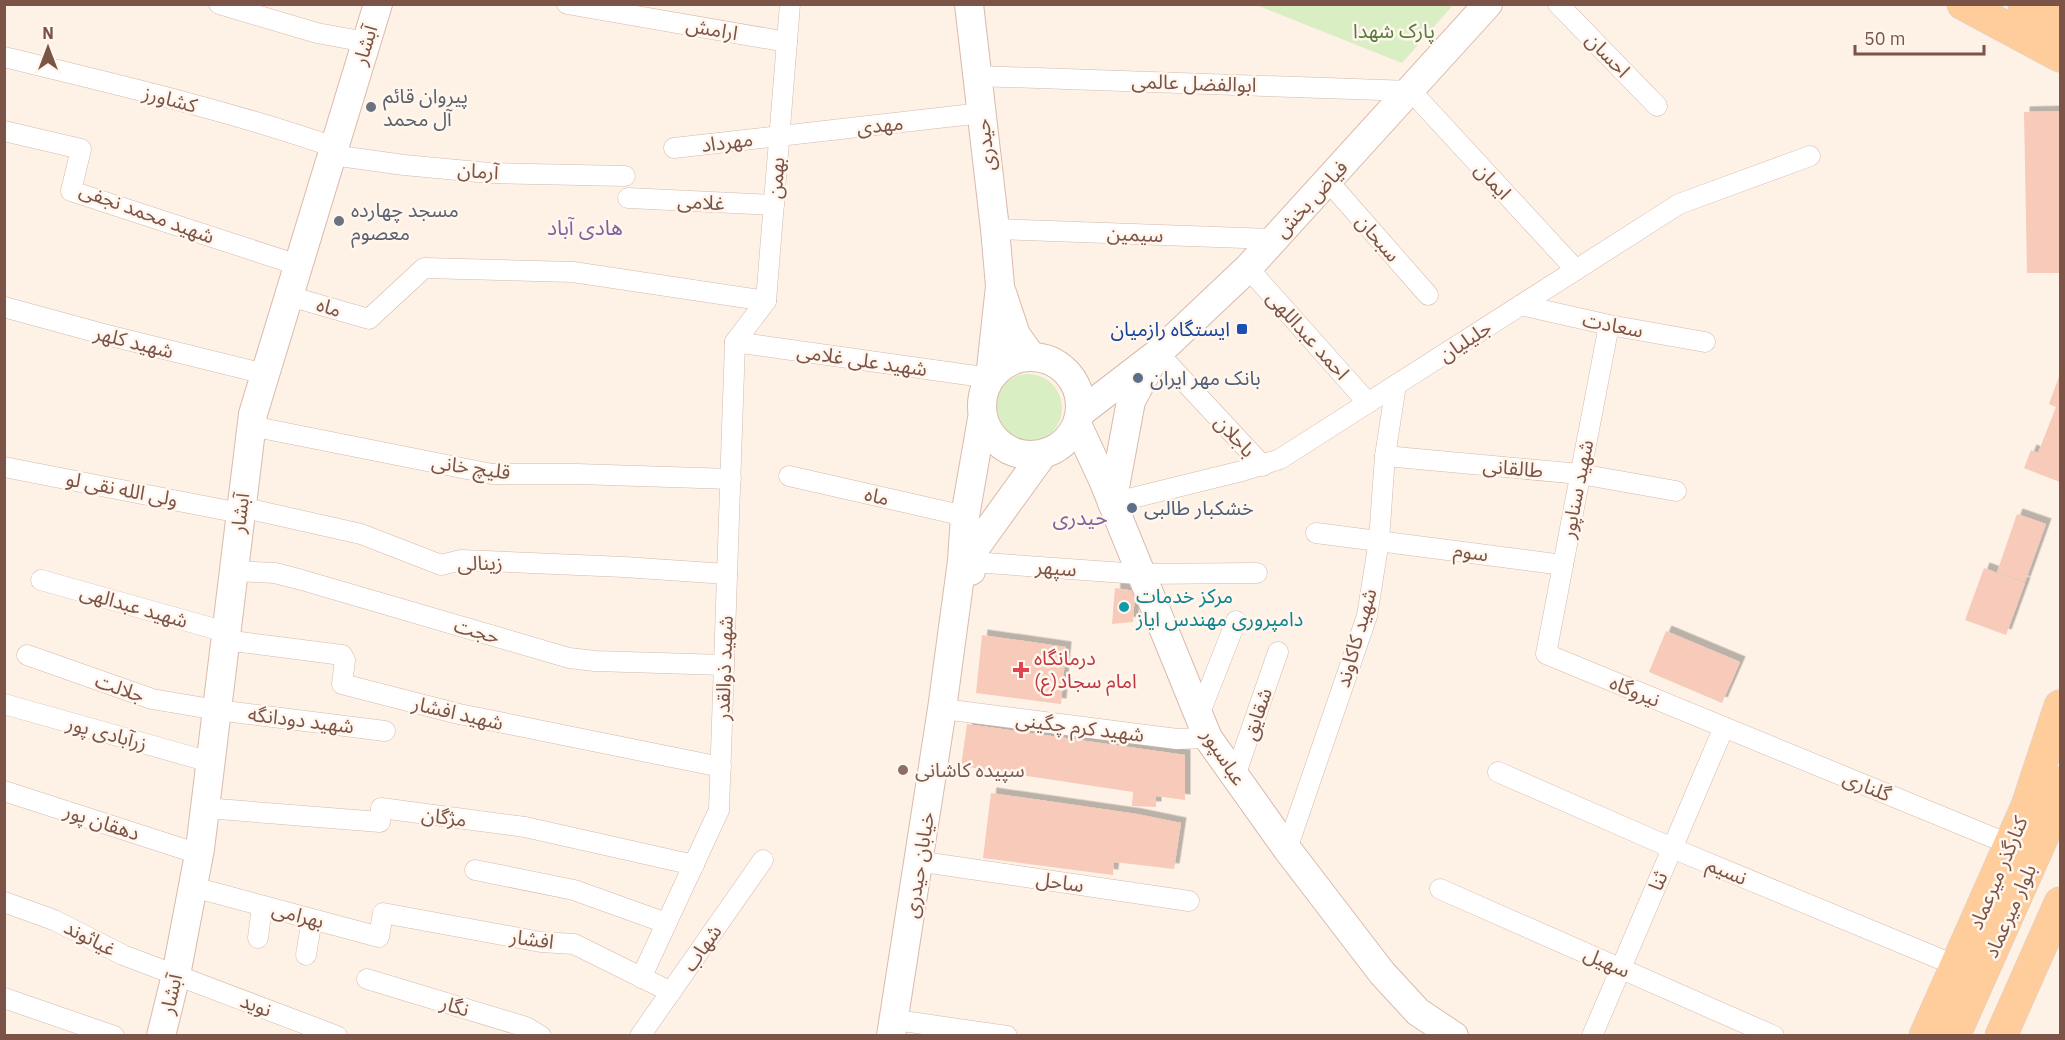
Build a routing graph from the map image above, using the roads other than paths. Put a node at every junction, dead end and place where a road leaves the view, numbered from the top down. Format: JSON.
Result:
{"nodes":[{"id":1,"x":219,"y":4,"type":"edge"},
{"id":2,"x":378,"y":4,"type":"edge"},
{"id":3,"x":567,"y":4,"type":"edge"},
{"id":4,"x":806,"y":4,"type":"edge"},
{"id":5,"x":969,"y":4,"type":"edge"},
{"id":6,"x":1488,"y":4,"type":"edge"},
{"id":7,"x":1558,"y":4,"type":"edge"},
{"id":8,"x":1963,"y":4,"type":"edge"},
{"id":9,"x":2024,"y":4,"type":"edge"},
{"id":10,"x":790,"y":5,"type":"edge"},
{"id":11,"x":2061,"y":21,"type":"edge"},
{"id":12,"x":2061,"y":37,"type":"edge"},
{"id":13,"x":2027,"y":38,"type":"junction"},
{"id":14,"x":366,"y":42,"type":"junction"},
{"id":15,"x":787,"y":42,"type":"junction"},
{"id":16,"x":4,"y":57,"type":"edge"},
{"id":17,"x":2061,"y":57,"type":"edge"},
{"id":18,"x":977,"y":76,"type":"junction"},
{"id":19,"x":1411,"y":91,"type":"junction"},
{"id":20,"x":1657,"y":106,"type":"dead end"},
{"id":21,"x":982,"y":113,"type":"junction"},
{"id":22,"x":4,"y":131,"type":"edge"},
{"id":23,"x":779,"y":136,"type":"junction"},
{"id":24,"x":674,"y":148,"type":"dead end"},
{"id":25,"x":333,"y":151,"type":"junction"},
{"id":26,"x":1810,"y":156,"type":"dead end"},
{"id":27,"x":625,"y":176,"type":"dead end"},
{"id":28,"x":1328,"y":181,"type":"junction"},
{"id":29,"x":628,"y":198,"type":"dead end"},
{"id":30,"x":774,"y":206,"type":"junction"},
{"id":31,"x":995,"y":229,"type":"junction"},
{"id":32,"x":1274,"y":239,"type":"junction"},
{"id":33,"x":298,"y":265,"type":"junction"},
{"id":34,"x":1248,"y":268,"type":"junction"},
{"id":35,"x":1576,"y":270,"type":"junction"},
{"id":36,"x":1000,"y":286,"type":"junction"},
{"id":37,"x":1428,"y":295,"type":"dead end"},
{"id":38,"x":289,"y":296,"type":"junction"},
{"id":39,"x":766,"y":301,"type":"junction"},
{"id":40,"x":1521,"y":305,"type":"junction"},
{"id":41,"x":4,"y":307,"type":"edge"},
{"id":42,"x":1609,"y":325,"type":"junction"},
{"id":43,"x":735,"y":342,"type":"junction"},
{"id":44,"x":1705,"y":342,"type":"dead end"},
{"id":45,"x":1158,"y":353,"type":"junction"},
{"id":46,"x":1031,"y":356,"type":"junction"},
{"id":47,"x":265,"y":374,"type":"junction"},
{"id":48,"x":990,"y":378,"type":"junction"},
{"id":49,"x":1121,"y":380,"type":"junction"},
{"id":50,"x":1075,"y":383,"type":"junction"},
{"id":51,"x":1396,"y":385,"type":"junction"},
{"id":52,"x":1368,"y":403,"type":"junction"},
{"id":53,"x":982,"y":419,"type":"junction"},
{"id":54,"x":1078,"y":419,"type":"junction"},
{"id":55,"x":251,"y":426,"type":"junction"},
{"id":56,"x":1042,"y":454,"type":"junction"},
{"id":57,"x":1385,"y":456,"type":"junction"},
{"id":58,"x":1263,"y":466,"type":"junction"},
{"id":59,"x":4,"y":467,"type":"edge"},
{"id":60,"x":1580,"y":474,"type":"junction"},
{"id":61,"x":789,"y":476,"type":"dead end"},
{"id":62,"x":730,"y":478,"type":"junction"},
{"id":63,"x":1676,"y":491,"type":"dead end"},
{"id":64,"x":1112,"y":503,"type":"junction"},
{"id":65,"x":241,"y":510,"type":"junction"},
{"id":66,"x":965,"y":516,"type":"junction"},
{"id":67,"x":1316,"y":533,"type":"dead end"},
{"id":68,"x":1379,"y":540,"type":"junction"},
{"id":69,"x":969,"y":555,"type":"junction"},
{"id":70,"x":1563,"y":565,"type":"junction"},
{"id":71,"x":234,"y":571,"type":"junction"},
{"id":72,"x":1257,"y":573,"type":"dead end"},
{"id":73,"x":727,"y":574,"type":"junction"},
{"id":74,"x":1139,"y":574,"type":"junction"},
{"id":75,"x":41,"y":580,"type":"dead end"},
{"id":76,"x":1236,"y":621,"type":"dead end"},
{"id":77,"x":226,"y":636,"type":"junction"},
{"id":78,"x":1278,"y":652,"type":"dead end"},
{"id":79,"x":1545,"y":654,"type":"joint"},
{"id":80,"x":27,"y":655,"type":"dead end"},
{"id":81,"x":724,"y":665,"type":"junction"},
{"id":82,"x":4,"y":704,"type":"edge"},
{"id":83,"x":2061,"y":706,"type":"edge"},
{"id":84,"x":217,"y":710,"type":"junction"},
{"id":85,"x":951,"y":710,"type":"junction"},
{"id":86,"x":1204,"y":726,"type":"junction"},
{"id":87,"x":1724,"y":727,"type":"junction"},
{"id":88,"x":385,"y":731,"type":"dead end"},
{"id":89,"x":210,"y":762,"type":"junction"},
{"id":90,"x":721,"y":768,"type":"junction"},
{"id":91,"x":1498,"y":771,"type":"dead end"},
{"id":92,"x":1235,"y":776,"type":"junction"},
{"id":93,"x":2061,"y":783,"type":"edge"},
{"id":94,"x":4,"y":791,"type":"edge"},
{"id":95,"x":205,"y":808,"type":"junction"},
{"id":96,"x":2011,"y":845,"type":"junction"},
{"id":97,"x":1672,"y":848,"type":"junction"},
{"id":98,"x":2061,"y":848,"type":"edge"},
{"id":99,"x":1287,"y":849,"type":"junction"},
{"id":100,"x":199,"y":854,"type":"junction"},
{"id":101,"x":763,"y":860,"type":"dead end"},
{"id":102,"x":930,"y":863,"type":"junction"},
{"id":103,"x":693,"y":865,"type":"junction"},
{"id":104,"x":476,"y":870,"type":"dead end"},
{"id":105,"x":193,"y":888,"type":"junction"},
{"id":106,"x":1440,"y":889,"type":"dead end"},
{"id":107,"x":1189,"y":901,"type":"dead end"},
{"id":108,"x":4,"y":902,"type":"edge"},
{"id":109,"x":2061,"y":903,"type":"edge"},
{"id":110,"x":262,"y":906,"type":"junction"},
{"id":111,"x":383,"y":913,"type":"joint"},
{"id":112,"x":312,"y":919,"type":"junction"},
{"id":113,"x":666,"y":923,"type":"junction"},
{"id":114,"x":258,"y":938,"type":"dead end"},
{"id":115,"x":306,"y":955,"type":"dead end"},
{"id":116,"x":1957,"y":966,"type":"junction"},
{"id":117,"x":1621,"y":968,"type":"junction"},
{"id":118,"x":176,"y":975,"type":"junction"},
{"id":119,"x":641,"y":978,"type":"junction"},
{"id":120,"x":367,"y":979,"type":"dead end"},
{"id":121,"x":671,"y":992,"type":"junction"},
{"id":122,"x":4,"y":998,"type":"edge"},
{"id":123,"x":898,"y":1031,"type":"edge"},
{"id":124,"x":114,"y":1035,"type":"edge"},
{"id":125,"x":161,"y":1035,"type":"edge"},
{"id":126,"x":336,"y":1035,"type":"edge"},
{"id":127,"x":541,"y":1035,"type":"edge"},
{"id":128,"x":640,"y":1035,"type":"edge"},
{"id":129,"x":1006,"y":1035,"type":"edge"},
{"id":130,"x":1454,"y":1035,"type":"edge"},
{"id":131,"x":1592,"y":1035,"type":"edge"},
{"id":132,"x":1773,"y":1035,"type":"edge"},
{"id":133,"x":1925,"y":1035,"type":"edge"},
{"id":134,"x":1954,"y":1035,"type":"edge"},
{"id":135,"x":1974,"y":1035,"type":"edge"},
{"id":136,"x":2001,"y":1035,"type":"edge"}],
"edges":[{"from":1,"to":14,"type":"street"},
{"from":2,"to":14,"type":"street","name":"آبشار"},
{"from":3,"to":15,"type":"street","name":"ارامش"},
{"from":4,"to":10,"type":"street"},
{"from":5,"to":18,"type":"street","name":"حیدری"},
{"from":6,"to":19,"type":"street","name":"فیاض بخش"},
{"from":7,"to":20,"type":"street","name":"احسان"},
{"from":8,"to":13,"type":"main road"},
{"from":9,"to":11,"type":"main road"},
{"from":10,"to":15,"type":"street","name":"بهمن"},
{"from":12,"to":13,"type":"main road"},
{"from":13,"to":17,"type":"main road"},
{"from":14,"to":25,"type":"street","name":"آبشار"},
{"from":15,"to":23,"type":"street","name":"بهمن"},
{"from":16,"to":25,"type":"street","name":"کشاورز"},
{"from":18,"to":19,"type":"street","name":"ابوالفضل عالمی"},
{"from":18,"to":21,"type":"street","name":"حیدری"},
{"from":19,"to":28,"type":"street","name":"فیاض بخش"},
{"from":19,"to":35,"type":"street","name":"ایمان"},
{"from":21,"to":23,"type":"street","name":"مهدی"},
{"from":21,"to":31,"type":"street","name":"حیدری"},
{"from":22,"to":33,"type":"street","name":"شهید محمد نجفی"},
{"from":23,"to":24,"type":"street","name":"مهرداد"},
{"from":23,"to":30,"type":"street","name":"بهمن"},
{"from":25,"to":27,"type":"street","name":"آرمان"},
{"from":25,"to":33,"type":"street","name":"آبشار"},
{"from":26,"to":35,"type":"street","name":"جلیلیان"},
{"from":28,"to":32,"type":"street","name":"فیاض بخش"},
{"from":28,"to":37,"type":"street","name":"سبحان"},
{"from":29,"to":30,"type":"street","name":"غلامی"},
{"from":30,"to":39,"type":"street","name":"بهمن"},
{"from":31,"to":32,"type":"street","name":"سیمین"},
{"from":31,"to":36,"type":"street","name":"حیدری"},
{"from":32,"to":34,"type":"street","name":"فیاض بخش"},
{"from":33,"to":38,"type":"street","name":"آبشار"},
{"from":34,"to":45,"type":"street","name":"فیاض بخش"},
{"from":34,"to":52,"type":"street","name":"احمد عبداللهی"},
{"from":35,"to":40,"type":"street","name":"جلیلیان"},
{"from":36,"to":46,"type":"street"},
{"from":36,"to":48,"type":"street"},
{"from":38,"to":39,"type":"street","name":"ماه"},
{"from":38,"to":47,"type":"street","name":"آبشار"},
{"from":39,"to":43,"type":"street"},
{"from":40,"to":42,"type":"street","name":"سعادت"},
{"from":40,"to":51,"type":"street","name":"جلیلیان"},
{"from":41,"to":47,"type":"street","name":"شهید کلهر"},
{"from":42,"to":44,"type":"street","name":"سعادت"},
{"from":42,"to":60,"type":"street","name":"شهید سناپور"},
{"from":43,"to":48,"type":"street","name":"شهید علی غلامی"},
{"from":43,"to":62,"type":"street","name":"شهید ذوالقدر"},
{"from":45,"to":49,"type":"street","name":"فیاض بخش"},
{"from":45,"to":58,"type":"street","name":"باجلان"},
{"from":45,"to":64,"type":"street"},
{"from":46,"to":48,"type":"street"},
{"from":46,"to":50,"type":"street"},
{"from":47,"to":55,"type":"street","name":"آبشار"},
{"from":48,"to":53,"type":"street"},
{"from":49,"to":50,"type":"street"},
{"from":49,"to":54,"type":"street","name":"فیاض بخش"},
{"from":50,"to":54,"type":"street"},
{"from":51,"to":52,"type":"street","name":"جلیلیان"},
{"from":51,"to":57,"type":"street","name":"شهید کاکاوند"},
{"from":52,"to":58,"type":"street","name":"جلیلیان"},
{"from":53,"to":56,"type":"street"},
{"from":53,"to":66,"type":"street"},
{"from":54,"to":56,"type":"street"},
{"from":54,"to":64,"type":"street","name":"عباسپور"},
{"from":55,"to":62,"type":"street","name":"قلیچ خانی"},
{"from":55,"to":65,"type":"street","name":"آبشار"},
{"from":56,"to":69,"type":"street"},
{"from":57,"to":60,"type":"street","name":"طالقانی"},
{"from":57,"to":68,"type":"street","name":"شهید کاکاوند"},
{"from":58,"to":64,"type":"street","name":"جلیلیان"},
{"from":59,"to":65,"type":"street","name":"ولی الله نقی لو"},
{"from":60,"to":63,"type":"street","name":"طالقانی"},
{"from":60,"to":70,"type":"street","name":"شهید سناپور"},
{"from":61,"to":66,"type":"street","name":"ماه"},
{"from":62,"to":73,"type":"street","name":"شهید ذوالقدر"},
{"from":64,"to":74,"type":"street","name":"عباسپور"},
{"from":65,"to":71,"type":"street","name":"آبشار"},
{"from":65,"to":73,"type":"street","name":"زینالی"},
{"from":66,"to":69,"type":"street"},
{"from":67,"to":68,"type":"street","name":"سوم"},
{"from":68,"to":70,"type":"street","name":"سوم"},
{"from":68,"to":99,"type":"street","name":"شهید کاکاوند"},
{"from":69,"to":74,"type":"street","name":"سپهر"},
{"from":69,"to":85,"type":"street","name":"خیابان حیدری"},
{"from":69,"to":123,"type":"street","name":"خیابان حیدری"},
{"from":70,"to":79,"type":"street","name":"شهید سناپور"},
{"from":71,"to":77,"type":"street","name":"آبشار"},
{"from":71,"to":81,"type":"street","name":"حجت"},
{"from":72,"to":74,"type":"street","name":"سپهر"},
{"from":73,"to":81,"type":"street","name":"شهید ذوالقدر"},
{"from":74,"to":86,"type":"street","name":"عباسپور"},
{"from":75,"to":77,"type":"street","name":"شهید عبدالهی"},
{"from":76,"to":86,"type":"street"},
{"from":77,"to":84,"type":"street","name":"آبشار"},
{"from":77,"to":90,"type":"street","name":"شهید افشار"},
{"from":78,"to":92,"type":"street","name":"شقایق"},
{"from":79,"to":87,"type":"street","name":"نیروگاه"},
{"from":80,"to":84,"type":"street","name":"جلالت"},
{"from":81,"to":90,"type":"street","name":"شهید ذوالقدر"},
{"from":82,"to":89,"type":"street","name":"زرآبادی پور"},
{"from":83,"to":96,"type":"main road","name":"کنارگذر میرعماد"},
{"from":84,"to":88,"type":"street","name":"شهید دودانگه"},
{"from":84,"to":89,"type":"street","name":"آبشار"},
{"from":85,"to":86,"type":"street","name":"شهید کرم چگینی"},
{"from":85,"to":102,"type":"street","name":"خیابان حیدری"},
{"from":86,"to":92,"type":"street","name":"عباسپور"},
{"from":87,"to":96,"type":"street","name":"گلناری"},
{"from":87,"to":97,"type":"street","name":"ثنا"},
{"from":89,"to":95,"type":"street","name":"آبشار"},
{"from":90,"to":103,"type":"street","name":"شهید ذوالقدر"},
{"from":91,"to":97,"type":"street","name":"نسیم"},
{"from":92,"to":99,"type":"street","name":"عباسپور"},
{"from":93,"to":134,"type":"main road","name":"بلوار میرعماد"},
{"from":94,"to":100,"type":"street","name":"دهقان پور"},
{"from":95,"to":100,"type":"street","name":"آبشار"},
{"from":95,"to":103,"type":"street","name":"مژگان"},
{"from":96,"to":116,"type":"main road","name":"کنارگذر میرعماد"},
{"from":97,"to":116,"type":"street","name":"نسیم"},
{"from":97,"to":117,"type":"street","name":"ثنا"},
{"from":98,"to":135,"type":"main road","name":"بلوار میرعماد"},
{"from":99,"to":130,"type":"street","name":"عباسپور"},
{"from":100,"to":105,"type":"street","name":"آبشار"},
{"from":101,"to":121,"type":"street","name":"شهاب"},
{"from":102,"to":107,"type":"street","name":"ساحل"},
{"from":102,"to":123,"type":"street","name":"خیابان حیدری"},
{"from":103,"to":113,"type":"street","name":"شهید ذوالقدر"},
{"from":104,"to":113,"type":"street"},
{"from":105,"to":110,"type":"street","name":"بهرامی"},
{"from":105,"to":118,"type":"street","name":"آبشار"},
{"from":106,"to":117,"type":"street","name":"سهیل"},
{"from":108,"to":118,"type":"street","name":"غیاثوند"},
{"from":109,"to":136,"type":"main road"},
{"from":110,"to":112,"type":"street","name":"بهرامی"},
{"from":110,"to":114,"type":"street"},
{"from":111,"to":112,"type":"street","name":"بهرامی"},
{"from":111,"to":119,"type":"street","name":"افشار"},
{"from":112,"to":115,"type":"street"},
{"from":113,"to":119,"type":"street","name":"شهید ذوالقدر"},
{"from":116,"to":133,"type":"main road","name":"کنارگذر میرعماد"},
{"from":117,"to":131,"type":"street","name":"ثنا"},
{"from":117,"to":132,"type":"street","name":"سهیل"},
{"from":118,"to":125,"type":"street","name":"آبشار"},
{"from":118,"to":126,"type":"street","name":"نوید"},
{"from":119,"to":121,"type":"street","name":"افشار"},
{"from":120,"to":127,"type":"street","name":"نگار"},
{"from":121,"to":128,"type":"street","name":"شهاب"},
{"from":122,"to":124,"type":"street"},
{"from":123,"to":129,"type":"street"}]}
